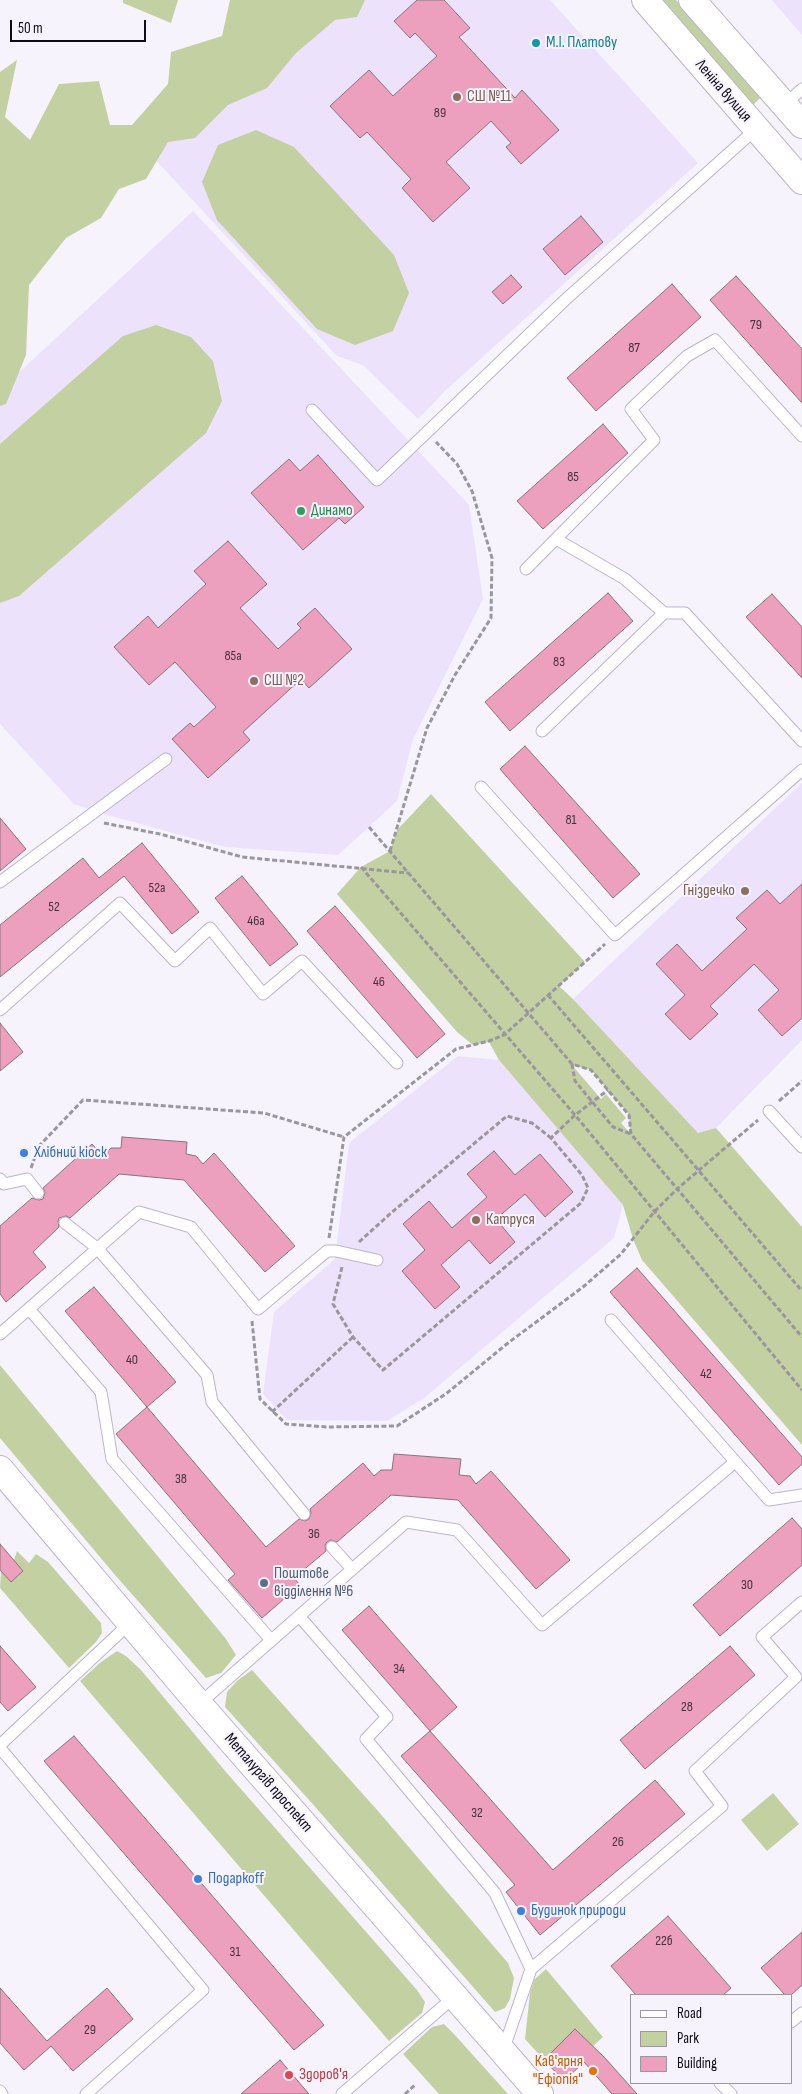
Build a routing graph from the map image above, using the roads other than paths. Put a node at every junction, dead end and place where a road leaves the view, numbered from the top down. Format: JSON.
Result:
{"nodes":[{"id":1,"x":645,"y":0,"type":"edge"},
{"id":2,"x":692,"y":0,"type":"edge"},
{"id":3,"x":793,"y":97,"type":"edge"},
{"id":4,"x":802,"y":125,"type":"edge"},
{"id":5,"x":756,"y":129,"type":"junction"},
{"id":6,"x":802,"y":181,"type":"edge"},
{"id":7,"x":312,"y":410,"type":"dead end"},
{"id":8,"x":802,"y":436,"type":"edge"},
{"id":9,"x":556,"y":539,"type":"junction"},
{"id":10,"x":526,"y":569,"type":"dead end"},
{"id":11,"x":664,"y":613,"type":"junction"},
{"id":12,"x":542,"y":730,"type":"dead end"},
{"id":13,"x":802,"y":741,"type":"edge"},
{"id":14,"x":166,"y":759,"type":"dead end"},
{"id":15,"x":802,"y":770,"type":"edge"},
{"id":16,"x":481,"y":787,"type":"dead end"},
{"id":17,"x":0,"y":882,"type":"edge"},
{"id":18,"x":0,"y":1010,"type":"edge"},
{"id":19,"x":397,"y":1063,"type":"dead end"},
{"id":20,"x":769,"y":1111,"type":"road end"},
{"id":21,"x":802,"y":1147,"type":"edge"},
{"id":22,"x":0,"y":1179,"type":"edge"},
{"id":23,"x":38,"y":1192,"type":"dead end"},
{"id":24,"x":65,"y":1223,"type":"dead end"},
{"id":25,"x":97,"y":1248,"type":"junction"},
{"id":26,"x":377,"y":1260,"type":"dead end"},
{"id":27,"x":29,"y":1309,"type":"junction"},
{"id":28,"x":611,"y":1320,"type":"dead end"},
{"id":29,"x":0,"y":1334,"type":"edge"},
{"id":30,"x":735,"y":1462,"type":"junction"},
{"id":31,"x":0,"y":1469,"type":"edge"},
{"id":32,"x":802,"y":1495,"type":"edge"},
{"id":33,"x":304,"y":1514,"type":"dead end"},
{"id":34,"x":332,"y":1546,"type":"dead end"},
{"id":35,"x":352,"y":1569,"type":"junction"},
{"id":36,"x":802,"y":1602,"type":"edge"},
{"id":37,"x":299,"y":1616,"type":"junction"},
{"id":38,"x":130,"y":1623,"type":"junction"},
{"id":39,"x":271,"y":1640,"type":"junction"},
{"id":40,"x":199,"y":1704,"type":"junction"},
{"id":41,"x":0,"y":1747,"type":"edge"},
{"id":42,"x":531,"y":1969,"type":"junction"},
{"id":43,"x":454,"y":1997,"type":"junction"},
{"id":44,"x":802,"y":2013,"type":"edge"},
{"id":45,"x":792,"y":2021,"type":"edge"},
{"id":46,"x":503,"y":2051,"type":"junction"},
{"id":47,"x":721,"y":2084,"type":"edge"},
{"id":48,"x":86,"y":2094,"type":"edge"},
{"id":49,"x":342,"y":2094,"type":"edge"},
{"id":50,"x":540,"y":2094,"type":"edge"},
{"id":51,"x":731,"y":2094,"type":"edge"}],
"edges":[{"from":1,"to":5,"type":"street","name":"Леніна вулиця"},
{"from":2,"to":3,"type":"street"},
{"from":3,"to":4,"type":"street"},
{"from":3,"to":5,"type":"street"},
{"from":5,"to":6,"type":"street","name":"Леніна вулиця"},
{"from":5,"to":7,"type":"lane"},
{"from":8,"to":9,"type":"lane"},
{"from":9,"to":10,"type":"lane"},
{"from":9,"to":11,"type":"lane"},
{"from":11,"to":12,"type":"lane"},
{"from":11,"to":13,"type":"lane"},
{"from":14,"to":17,"type":"lane"},
{"from":15,"to":16,"type":"lane"},
{"from":18,"to":19,"type":"lane"},
{"from":20,"to":21,"type":"lane"},
{"from":22,"to":23,"type":"lane"},
{"from":24,"to":25,"type":"lane"},
{"from":25,"to":26,"type":"lane"},
{"from":25,"to":27,"type":"lane"},
{"from":25,"to":33,"type":"lane"},
{"from":27,"to":29,"type":"lane"},
{"from":27,"to":39,"type":"lane"},
{"from":28,"to":30,"type":"lane"},
{"from":30,"to":32,"type":"lane"},
{"from":30,"to":35,"type":"lane"},
{"from":31,"to":38,"type":"street","name":"Металургів проспект"},
{"from":34,"to":35,"type":"lane"},
{"from":35,"to":37,"type":"lane"},
{"from":36,"to":42,"type":"lane"},
{"from":37,"to":39,"type":"lane"},
{"from":37,"to":42,"type":"lane"},
{"from":38,"to":40,"type":"street","name":"Металургів проспект"},
{"from":38,"to":41,"type":"lane"},
{"from":39,"to":40,"type":"lane"},
{"from":40,"to":43,"type":"street","name":"Металургів проспект"},
{"from":41,"to":48,"type":"lane"},
{"from":42,"to":46,"type":"lane"},
{"from":43,"to":46,"type":"street","name":"Металургів проспект"},
{"from":43,"to":49,"type":"lane"},
{"from":44,"to":45,"type":"lane"},
{"from":46,"to":50,"type":"street","name":"Металургів проспект"},
{"from":47,"to":51,"type":"lane"}]}
